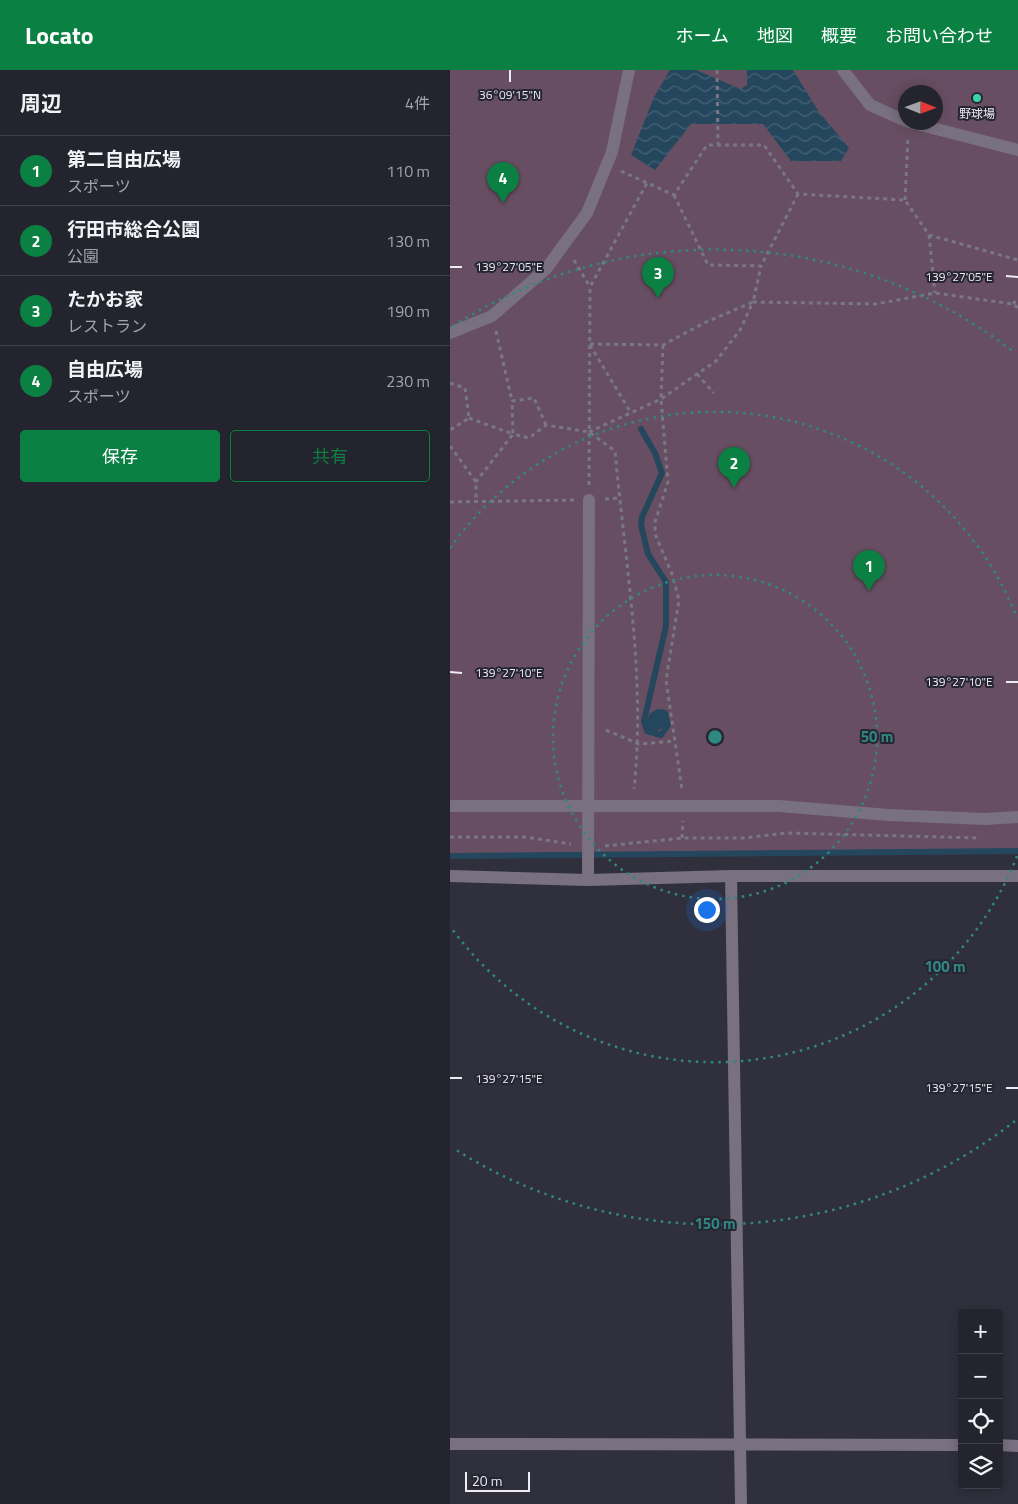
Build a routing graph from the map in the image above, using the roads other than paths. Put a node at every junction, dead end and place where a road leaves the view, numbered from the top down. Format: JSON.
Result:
{"nodes":[{"id":1,"x":629,"y":70,"type":"edge"},
{"id":2,"x":844,"y":70,"type":"edge"},
{"id":3,"x":898,"y":120,"type":"edge"},
{"id":4,"x":930,"y":130,"type":"edge"},
{"id":5,"x":1018,"y":150,"type":"edge"},
{"id":6,"x":450,"y":333,"type":"edge"},
{"id":7,"x":589,"y":500,"type":"road end"},
{"id":8,"x":589,"y":805,"type":"junction"},
{"id":9,"x":450,"y":806,"type":"edge"},
{"id":10,"x":1018,"y":817,"type":"edge"},
{"id":11,"x":450,"y":876,"type":"edge"},
{"id":12,"x":731,"y":876,"type":"junction"},
{"id":13,"x":1018,"y":876,"type":"edge"},
{"id":14,"x":588,"y":880,"type":"junction"},
{"id":15,"x":450,"y":1444,"type":"edge"},
{"id":16,"x":740,"y":1444,"type":"junction"},
{"id":17,"x":958,"y":1445,"type":"edge"},
{"id":18,"x":1003,"y":1445,"type":"edge"},
{"id":19,"x":1018,"y":1446,"type":"edge"},
{"id":20,"x":741,"y":1504,"type":"edge"}],
"edges":[{"from":1,"to":6,"type":"street"},
{"from":2,"to":3,"type":"street"},
{"from":4,"to":5,"type":"street"},
{"from":7,"to":8,"type":"street"},
{"from":8,"to":9,"type":"street"},
{"from":8,"to":10,"type":"street"},
{"from":8,"to":14,"type":"street"},
{"from":11,"to":14,"type":"street"},
{"from":12,"to":13,"type":"street"},
{"from":12,"to":14,"type":"street"},
{"from":12,"to":16,"type":"street"},
{"from":15,"to":16,"type":"street"},
{"from":16,"to":17,"type":"street"},
{"from":16,"to":20,"type":"street"},
{"from":18,"to":19,"type":"street"}]}
